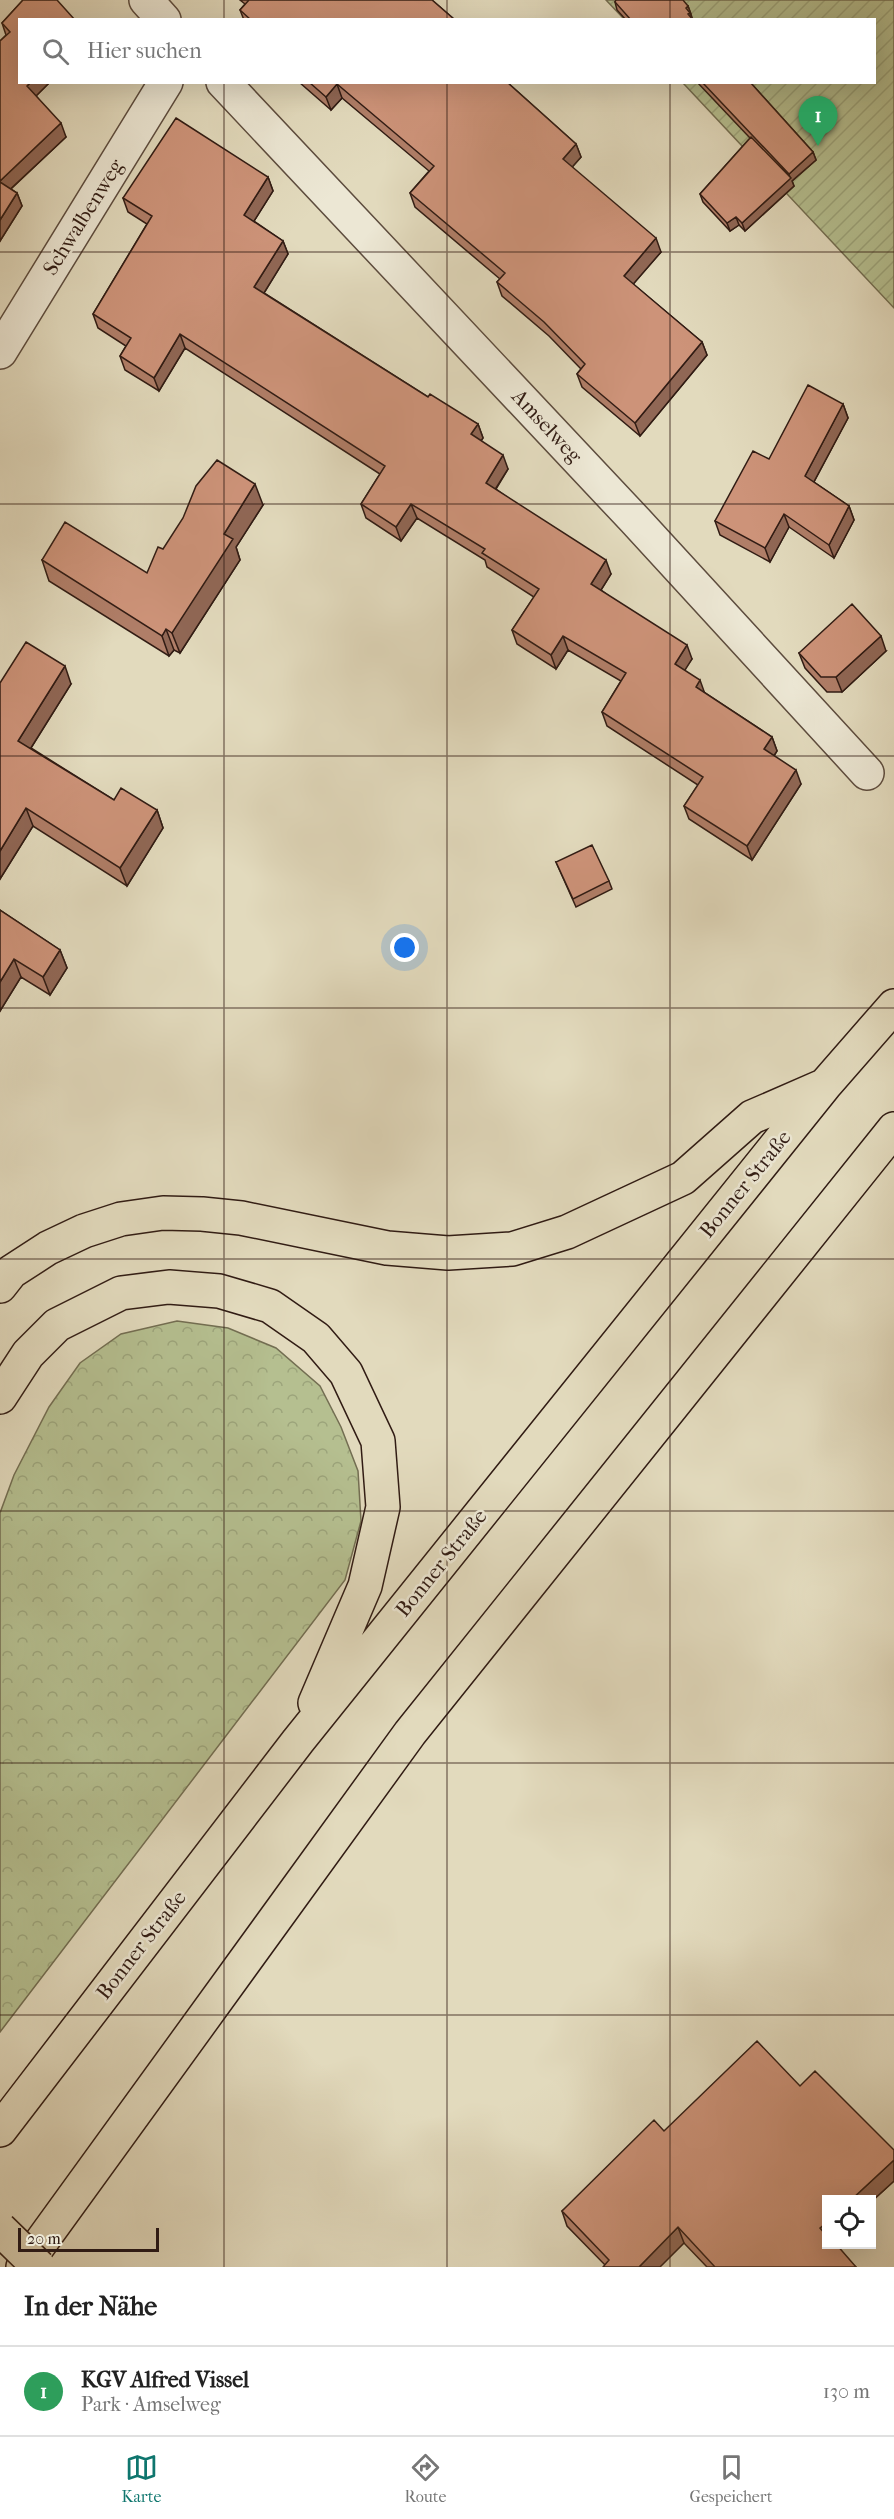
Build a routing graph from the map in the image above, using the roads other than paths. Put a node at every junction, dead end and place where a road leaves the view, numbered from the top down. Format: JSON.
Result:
{"nodes":[{"id":1,"x":146,"y":0,"type":"edge"},
{"id":2,"x":162,"y":18,"type":"edge"},
{"id":3,"x":165,"y":84,"type":"edge"},
{"id":4,"x":225,"y":84,"type":"edge"},
{"id":5,"x":0,"y":352,"type":"edge"},
{"id":6,"x":867,"y":773,"type":"dead end"},
{"id":7,"x":894,"y":1006,"type":"edge"},
{"id":8,"x":825,"y":1085,"type":"junction"},
{"id":9,"x":894,"y":1129,"type":"edge"},
{"id":10,"x":0,"y":1286,"type":"edge"},
{"id":11,"x":0,"y":1397,"type":"edge"},
{"id":12,"x":298,"y":1741,"type":"junction"},
{"id":13,"x":0,"y":2130,"type":"edge"},
{"id":14,"x":0,"y":2229,"type":"edge"},
{"id":15,"x":23,"y":2267,"type":"edge"},
{"id":16,"x":39,"y":2267,"type":"edge"}],
"edges":[{"from":1,"to":2,"type":"street"},
{"from":3,"to":5,"type":"street","name":"Schwalbenweg"},
{"from":4,"to":6,"type":"street","name":"Amselweg"},
{"from":7,"to":8,"type":"main road","name":"Bonner Straße"},
{"from":8,"to":10,"type":"main road"},
{"from":8,"to":12,"type":"main road","name":"Bonner Straße"},
{"from":9,"to":15,"type":"main road"},
{"from":11,"to":12,"type":"main road"},
{"from":12,"to":13,"type":"main road","name":"Bonner Straße"},
{"from":14,"to":16,"type":"main road","bridge":true}]}
